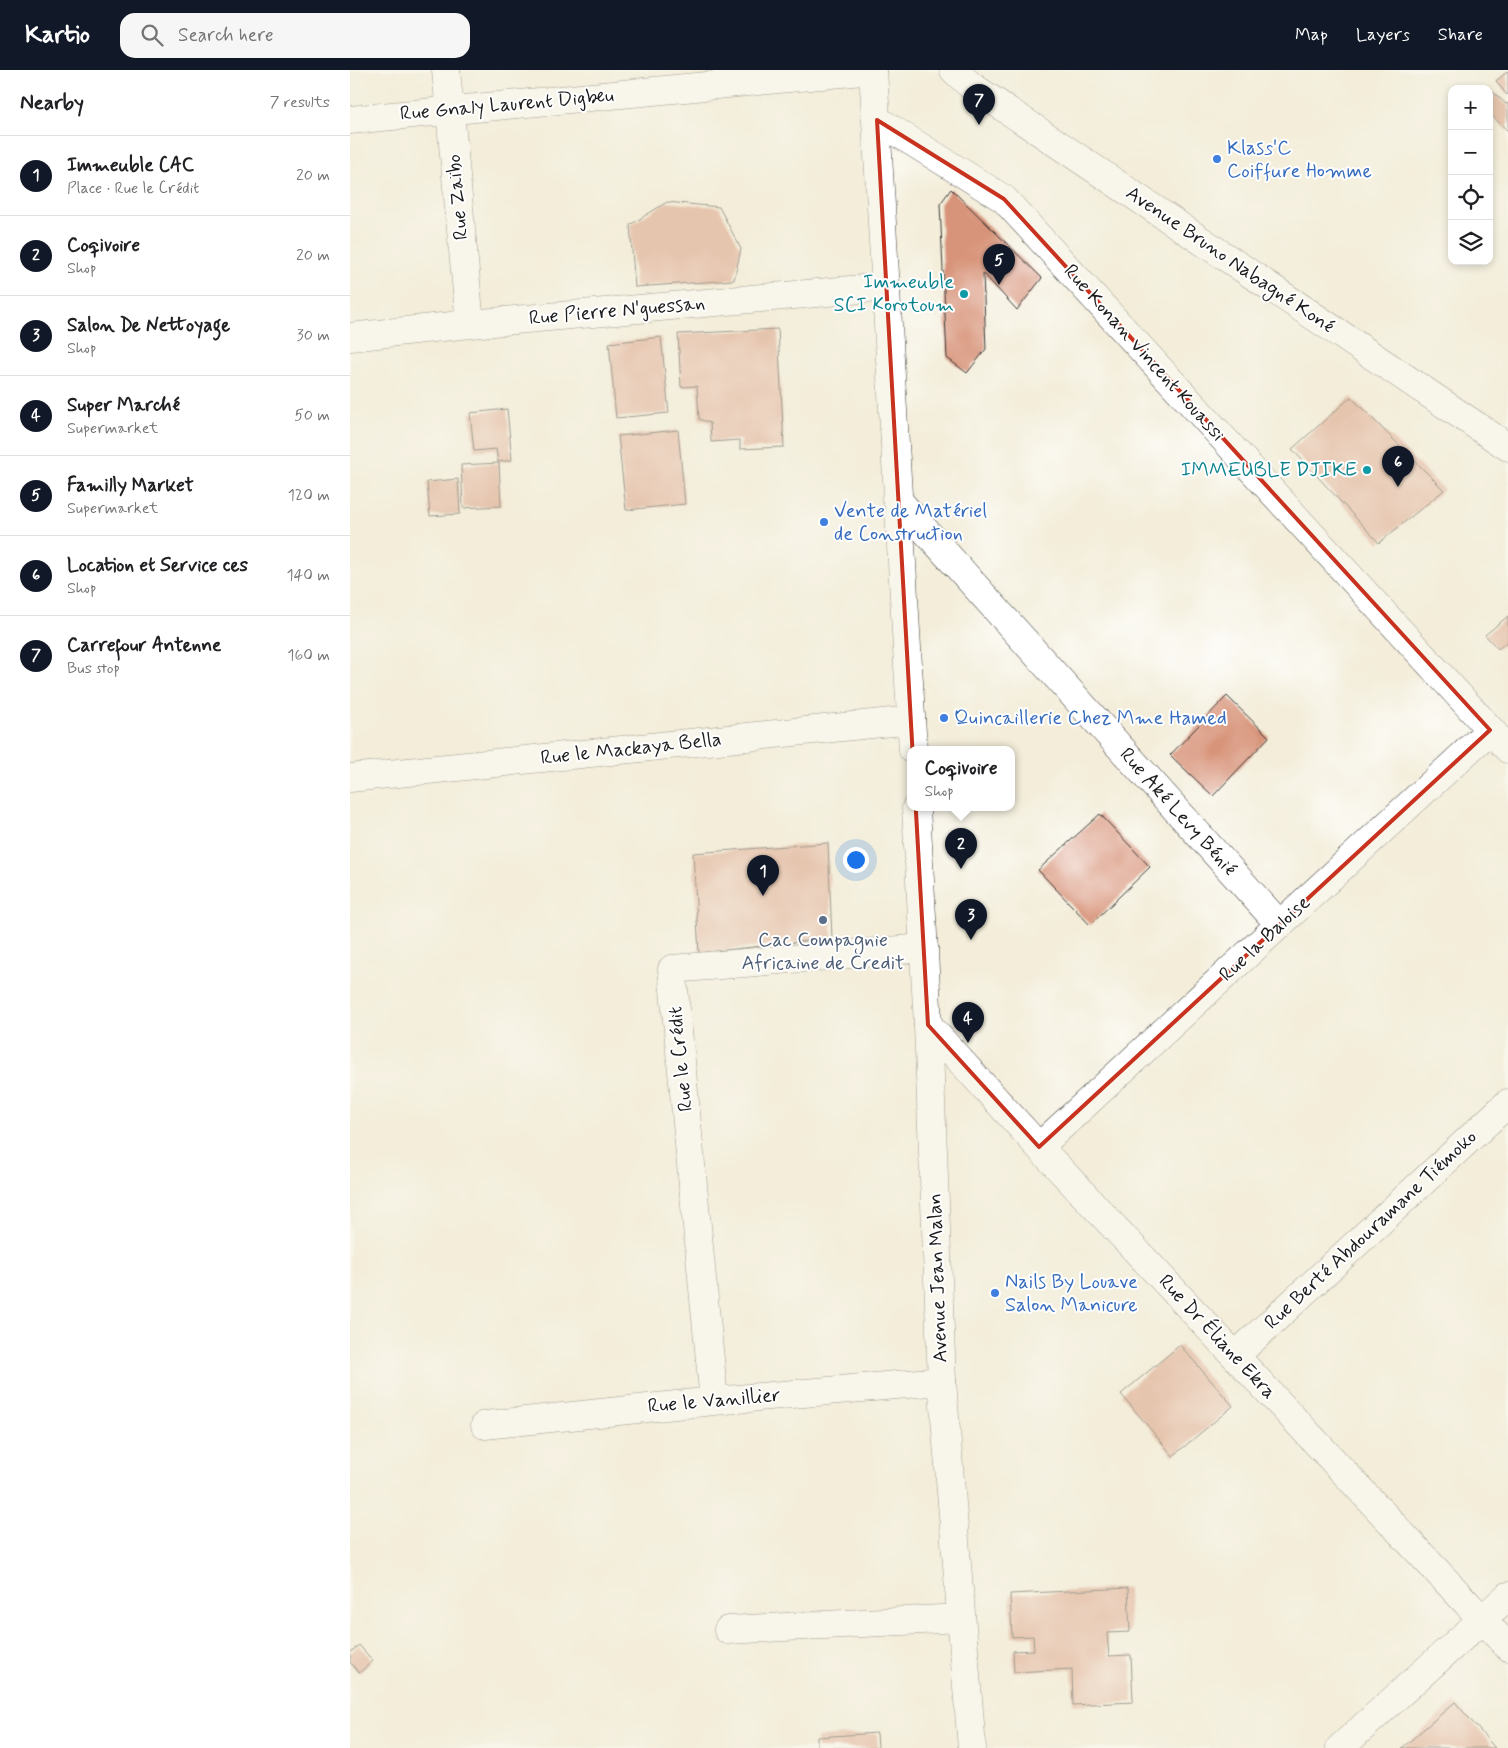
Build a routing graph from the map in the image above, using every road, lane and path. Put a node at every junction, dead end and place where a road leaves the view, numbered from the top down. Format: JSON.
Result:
{"nodes":[{"id":1,"x":446,"y":70,"type":"edge"},
{"id":2,"x":873,"y":70,"type":"edge"},
{"id":3,"x":954,"y":70,"type":"edge"},
{"id":4,"x":450,"y":110,"type":"junction"},
{"id":5,"x":350,"y":120,"type":"edge"},
{"id":6,"x":877,"y":120,"type":"junction"},
{"id":7,"x":884,"y":287,"type":"junction"},
{"id":8,"x":470,"y":324,"type":"junction"},
{"id":9,"x":350,"y":337,"type":"edge"},
{"id":10,"x":1508,"y":448,"type":"edge"},
{"id":11,"x":896,"y":498,"type":"junction"},
{"id":12,"x":911,"y":720,"type":"junction"},
{"id":13,"x":1499,"y":740,"type":"edge"},
{"id":14,"x":913,"y":746,"type":"edge"},
{"id":15,"x":350,"y":778,"type":"edge"},
{"id":16,"x":916,"y":811,"type":"edge"},
{"id":17,"x":1280,"y":925,"type":"junction"},
{"id":18,"x":924,"y":948,"type":"junction"},
{"id":19,"x":928,"y":1025,"type":"junction"},
{"id":20,"x":1508,"y":1103,"type":"edge"},
{"id":21,"x":1039,"y":1147,"type":"junction"},
{"id":22,"x":1235,"y":1356,"type":"junction"},
{"id":23,"x":942,"y":1381,"type":"junction"},
{"id":24,"x":714,"y":1400,"type":"junction"},
{"id":25,"x":486,"y":1425,"type":"dead end"},
{"id":26,"x":1508,"y":1596,"type":"edge"},
{"id":27,"x":961,"y":1618,"type":"junction"},
{"id":28,"x":1484,"y":1620,"type":"junction"},
{"id":29,"x":728,"y":1630,"type":"dead end"},
{"id":30,"x":1508,"y":1647,"type":"edge"},
{"id":31,"x":972,"y":1748,"type":"edge"},
{"id":32,"x":1340,"y":1748,"type":"edge"}],
"edges":[{"from":1,"to":4,"type":"street","name":"Rue Zaïbo"},
{"from":2,"to":4,"type":"street","name":"Rue Gnaly Laurent Digbeu"},
{"from":2,"to":6,"type":"street"},
{"from":3,"to":10,"type":"street","name":"Avenue Bruno Nabagné Koné"},
{"from":4,"to":5,"type":"street","name":"Rue Gnaly Laurent Digbeu"},
{"from":4,"to":8,"type":"street","name":"Rue Zaïbo"},
{"from":6,"to":7,"type":"street"},
{"from":6,"to":13,"type":"street","name":"Rue Konan Vincent Kouassi"},
{"from":7,"to":8,"type":"street","name":"Rue Pierre N'guessan"},
{"from":7,"to":11,"type":"street"},
{"from":8,"to":9,"type":"street","name":"Rue Pierre N'guessan"},
{"from":11,"to":12,"type":"street"},
{"from":11,"to":17,"type":"street","name":"Rue Aké Levy Bénié"},
{"from":12,"to":14,"type":"street"},
{"from":12,"to":15,"type":"street","name":"Rue le Mackaya Bella"},
{"from":13,"to":17,"type":"street","name":"Rue la Baloise"},
{"from":16,"to":18,"type":"street","name":"Avenue Jean Malan"},
{"from":17,"to":21,"type":"street","name":"Rue la Baloise"},
{"from":18,"to":19,"type":"street","name":"Avenue Jean Malan"},
{"from":18,"to":24,"type":"street","name":"Rue le Crédit"},
{"from":19,"to":21,"type":"street","name":"Rue Dr Éliane Ekra"},
{"from":19,"to":23,"type":"street","name":"Avenue Jean Malan"},
{"from":20,"to":22,"type":"street","name":"Rue Berté Abdouramane Tiémoko"},
{"from":21,"to":22,"type":"street","name":"Rue Dr Éliane Ekra"},
{"from":22,"to":28,"type":"street","name":"Rue Dr Éliane Ekra"},
{"from":23,"to":24,"type":"street","name":"Rue le Vanillier"},
{"from":23,"to":27,"type":"street","name":"Avenue Jean Malan"},
{"from":24,"to":25,"type":"street","name":"Rue le Vanillier"},
{"from":26,"to":28,"type":"street"},
{"from":27,"to":29,"type":"street"},
{"from":27,"to":31,"type":"street","name":"Avenue Jean Malan"},
{"from":28,"to":30,"type":"street","name":"Rue Dr Éliane Ekra"},
{"from":28,"to":32,"type":"street"}]}
